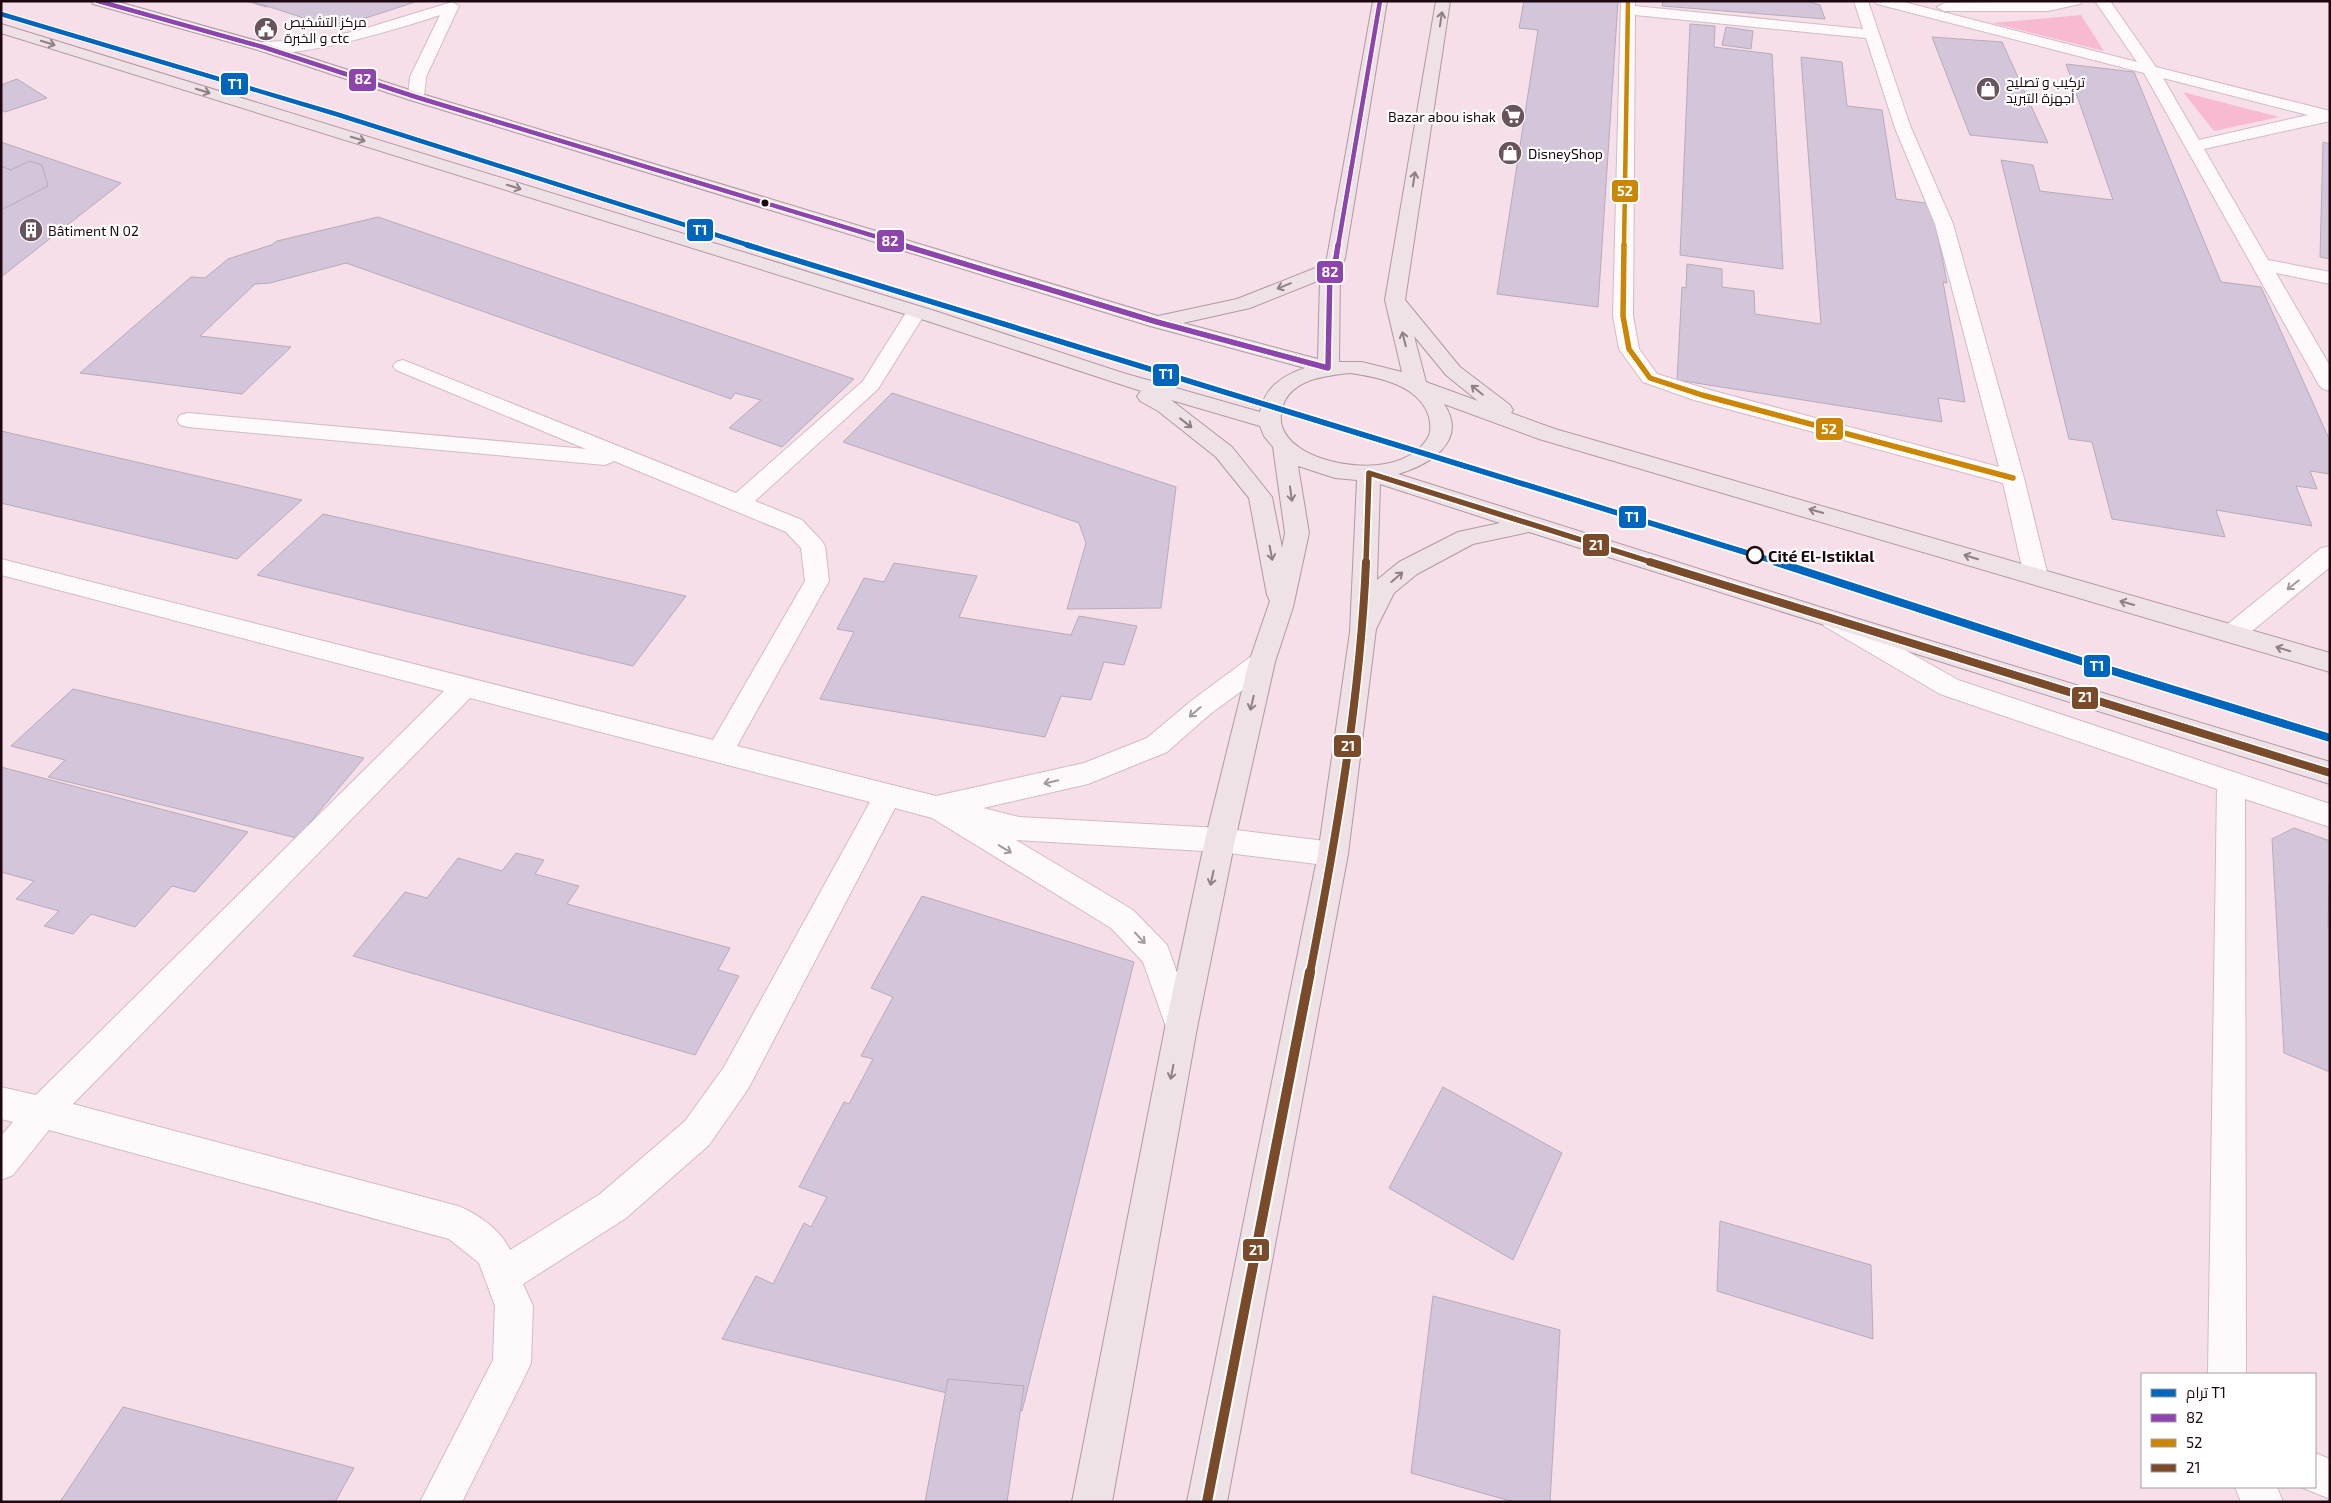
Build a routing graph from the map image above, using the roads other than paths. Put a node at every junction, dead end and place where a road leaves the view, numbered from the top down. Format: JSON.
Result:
{"nodes":[{"id":1,"x":98,"y":1,"type":"edge"},
{"id":2,"x":1380,"y":1,"type":"edge"},
{"id":3,"x":1444,"y":1,"type":"edge"},
{"id":4,"x":1861,"y":1,"type":"edge"},
{"id":5,"x":1882,"y":1,"type":"edge"},
{"id":6,"x":2075,"y":1,"type":"edge"},
{"id":7,"x":2102,"y":1,"type":"edge"},
{"id":8,"x":456,"y":4,"type":"edge"},
{"id":9,"x":1627,"y":6,"type":"edge"},
{"id":10,"x":1904,"y":7,"type":"junction"},
{"id":11,"x":1,"y":28,"type":"edge"},
{"id":12,"x":1871,"y":34,"type":"junction"},
{"id":13,"x":263,"y":47,"type":"junction"},
{"id":14,"x":2150,"y":69,"type":"junction"},
{"id":15,"x":416,"y":97,"type":"junction"},
{"id":16,"x":2329,"y":116,"type":"edge"},
{"id":17,"x":2195,"y":146,"type":"junction"},
{"id":18,"x":2260,"y":264,"type":"junction"},
{"id":19,"x":1330,"y":269,"type":"junction"},
{"id":20,"x":2330,"y":278,"type":"edge"},
{"id":21,"x":1395,"y":300,"type":"junction"},
{"id":22,"x":916,"y":312,"type":"junction"},
{"id":23,"x":1157,"y":322,"type":"junction"},
{"id":24,"x":402,"y":366,"type":"dead end"},
{"id":25,"x":1328,"y":368,"type":"junction"},
{"id":26,"x":1116,"y":377,"type":"junction"},
{"id":27,"x":2330,"y":385,"type":"edge"},
{"id":28,"x":1416,"y":386,"type":"junction"},
{"id":29,"x":188,"y":420,"type":"dead end"},
{"id":30,"x":1277,"y":434,"type":"junction"},
{"id":31,"x":1547,"y":434,"type":"junction"},
{"id":32,"x":634,"y":461,"type":"junction"},
{"id":33,"x":1370,"y":473,"type":"junction"},
{"id":34,"x":2013,"y":478,"type":"junction"},
{"id":35,"x":738,"y":504,"type":"junction"},
{"id":36,"x":1530,"y":524,"type":"junction"},
{"id":37,"x":2330,"y":554,"type":"edge"},
{"id":38,"x":1,"y":567,"type":"edge"},
{"id":39,"x":2036,"y":576,"type":"junction"},
{"id":40,"x":1281,"y":607,"type":"junction"},
{"id":41,"x":1833,"y":620,"type":"junction"},
{"id":42,"x":1363,"y":632,"type":"junction"},
{"id":43,"x":2232,"y":634,"type":"junction"},
{"id":44,"x":1262,"y":662,"type":"junction"},
{"id":45,"x":2330,"y":663,"type":"edge"},
{"id":46,"x":464,"y":686,"type":"junction"},
{"id":47,"x":720,"y":752,"type":"junction"},
{"id":48,"x":2330,"y":773,"type":"edge"},
{"id":49,"x":2231,"y":783,"type":"junction"},
{"id":50,"x":888,"y":795,"type":"junction"},
{"id":51,"x":937,"y":807,"type":"junction"},
{"id":52,"x":2330,"y":816,"type":"edge"},
{"id":53,"x":1220,"y":840,"type":"junction"},
{"id":54,"x":1332,"y":854,"type":"junction"},
{"id":55,"x":1181,"y":1028,"type":"junction"},
{"id":56,"x":1,"y":1103,"type":"edge"},
{"id":57,"x":42,"y":1112,"type":"junction"},
{"id":58,"x":1,"y":1163,"type":"edge"},
{"id":59,"x":502,"y":1276,"type":"junction"},
{"id":60,"x":2227,"y":1373,"type":"edge"},
{"id":61,"x":2316,"y":1472,"type":"edge"},
{"id":62,"x":2330,"y":1479,"type":"edge"},
{"id":63,"x":2256,"y":1488,"type":"edge"},
{"id":64,"x":440,"y":1502,"type":"edge"},
{"id":65,"x":1092,"y":1502,"type":"edge"},
{"id":66,"x":1207,"y":1502,"type":"edge"},
{"id":67,"x":2263,"y":1502,"type":"edge"}],
"edges":[{"from":1,"to":13,"type":"main road"},
{"from":2,"to":19,"type":"main road"},
{"from":21,"to":3,"type":"main road","one_way":true},
{"from":4,"to":12,"type":"street"},
{"from":5,"to":10,"type":"street"},
{"from":6,"to":10,"type":"street"},
{"from":7,"to":14,"type":"street"},
{"from":8,"to":13,"type":"street"},
{"from":8,"to":15,"type":"street"},
{"from":9,"to":12,"type":"street"},
{"from":9,"to":34,"type":"street"},
{"from":10,"to":14,"type":"street"},
{"from":11,"to":22,"type":"main road","one_way":true},
{"from":12,"to":34,"type":"street"},
{"from":13,"to":15,"type":"main road"},
{"from":14,"to":16,"type":"street"},
{"from":14,"to":17,"type":"street"},
{"from":15,"to":23,"type":"main road"},
{"from":16,"to":17,"type":"street"},
{"from":17,"to":18,"type":"street"},
{"from":18,"to":20,"type":"street"},
{"from":18,"to":27,"type":"street"},
{"from":19,"to":23,"type":"main road","one_way":true},
{"from":19,"to":25,"type":"main road"},
{"from":28,"to":21,"type":"main road","one_way":true},
{"from":31,"to":21,"type":"main road","one_way":true},
{"from":22,"to":26,"type":"main road"},
{"from":22,"to":35,"type":"street"},
{"from":23,"to":25,"type":"main road"},
{"from":24,"to":32,"type":"street"},
{"from":25,"to":28,"type":"main road"},
{"from":25,"to":30,"type":"main road"},
{"from":26,"to":30,"type":"main road"},
{"from":26,"to":40,"type":"main road","one_way":true},
{"from":28,"to":31,"type":"main road"},
{"from":28,"to":33,"type":"main road"},
{"from":29,"to":32,"type":"street"},
{"from":30,"to":33,"type":"main road"},
{"from":30,"to":40,"type":"main road","one_way":true},
{"from":39,"to":31,"type":"main road","one_way":true},
{"from":32,"to":35,"type":"street"},
{"from":33,"to":36,"type":"main road"},
{"from":33,"to":42,"type":"main road"},
{"from":34,"to":39,"type":"street"},
{"from":35,"to":47,"type":"street"},
{"from":36,"to":41,"type":"main road"},
{"from":42,"to":36,"type":"main road","one_way":true},
{"from":37,"to":43,"type":"street","one_way":true},
{"from":38,"to":46,"type":"street"},
{"from":43,"to":39,"type":"main road","one_way":true},
{"from":40,"to":44,"type":"main road"},
{"from":41,"to":48,"type":"main road"},
{"from":41,"to":49,"type":"street"},
{"from":42,"to":54,"type":"main road"},
{"from":45,"to":43,"type":"main road","one_way":true},
{"from":44,"to":51,"type":"street","one_way":true},
{"from":44,"to":53,"type":"main road","one_way":true},
{"from":46,"to":47,"type":"street"},
{"from":46,"to":57,"type":"street"},
{"from":47,"to":50,"type":"street"},
{"from":49,"to":52,"type":"street"},
{"from":49,"to":60,"type":"street"},
{"from":50,"to":51,"type":"street"},
{"from":50,"to":59,"type":"street"},
{"from":51,"to":53,"type":"street"},
{"from":51,"to":55,"type":"street","one_way":true},
{"from":53,"to":54,"type":"street"},
{"from":53,"to":55,"type":"main road","one_way":true},
{"from":54,"to":66,"type":"main road"},
{"from":55,"to":65,"type":"main road","one_way":true},
{"from":56,"to":57,"type":"street"},
{"from":57,"to":58,"type":"street"},
{"from":57,"to":59,"type":"street"},
{"from":59,"to":64,"type":"street"},
{"from":61,"to":62,"type":"street"},
{"from":63,"to":67,"type":"street"}]}
